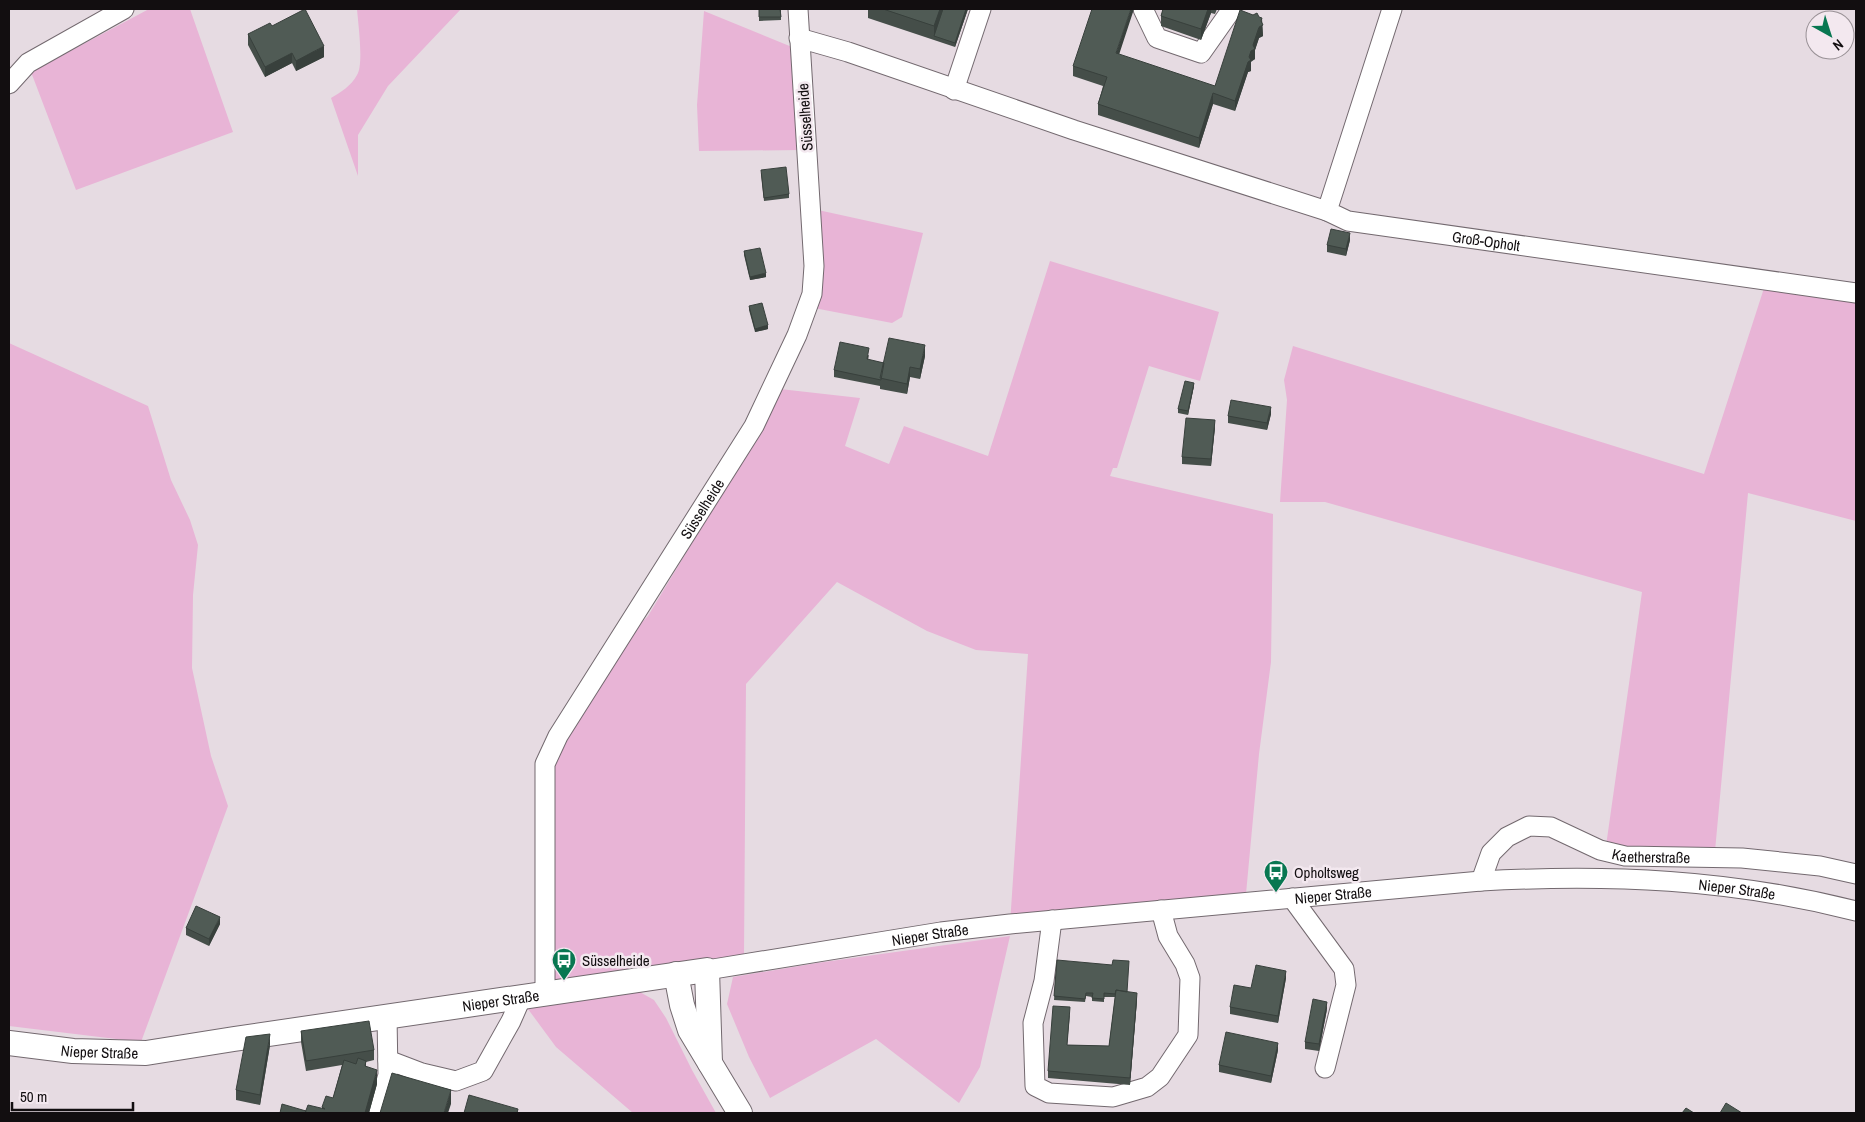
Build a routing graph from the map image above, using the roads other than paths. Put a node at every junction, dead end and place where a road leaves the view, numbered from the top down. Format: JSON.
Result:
{"nodes":[{"id":1,"x":124,"y":9,"type":"edge"},
{"id":2,"x":798,"y":9,"type":"edge"},
{"id":3,"x":981,"y":9,"type":"edge"},
{"id":4,"x":1144,"y":9,"type":"edge"},
{"id":5,"x":1232,"y":9,"type":"edge"},
{"id":6,"x":1392,"y":9,"type":"edge"},
{"id":7,"x":799,"y":38,"type":"junction"},
{"id":8,"x":9,"y":84,"type":"edge"},
{"id":9,"x":954,"y":90,"type":"junction"},
{"id":10,"x":1327,"y":211,"type":"junction"},
{"id":11,"x":1856,"y":293,"type":"edge"},
{"id":12,"x":1856,"y":874,"type":"edge"},
{"id":13,"x":1481,"y":882,"type":"junction"},
{"id":14,"x":1292,"y":898,"type":"junction"},
{"id":15,"x":1161,"y":910,"type":"junction"},
{"id":16,"x":1856,"y":911,"type":"edge"},
{"id":17,"x":1052,"y":920,"type":"junction"},
{"id":18,"x":707,"y":970,"type":"junction"},
{"id":19,"x":676,"y":974,"type":"junction"},
{"id":20,"x":533,"y":995,"type":"junction"},
{"id":21,"x":386,"y":1016,"type":"junction"},
{"id":22,"x":9,"y":1043,"type":"edge"},
{"id":23,"x":388,"y":1060,"type":"junction"},
{"id":24,"x":710,"y":1063,"type":"junction"},
{"id":25,"x":1325,"y":1068,"type":"dead end"},
{"id":26,"x":377,"y":1113,"type":"edge"},
{"id":27,"x":740,"y":1113,"type":"edge"}],
"edges":[{"from":1,"to":8,"type":"street"},
{"from":2,"to":7,"type":"street","name":"Süsselheide"},
{"from":3,"to":9,"type":"street"},
{"from":4,"to":5,"type":"street"},
{"from":6,"to":10,"type":"street"},
{"from":7,"to":9,"type":"street","name":"Groß-Opholt"},
{"from":7,"to":20,"type":"street","name":"Süsselheide"},
{"from":9,"to":10,"type":"street","name":"Groß-Opholt"},
{"from":10,"to":11,"type":"street","name":"Groß-Opholt"},
{"from":12,"to":13,"type":"street","name":"Kaetherstraße"},
{"from":13,"to":14,"type":"street","name":"Nieper Straße"},
{"from":13,"to":16,"type":"street","name":"Nieper Straße"},
{"from":14,"to":15,"type":"street","name":"Nieper Straße"},
{"from":14,"to":25,"type":"street"},
{"from":15,"to":17,"type":"street","name":"Nieper Straße"},
{"from":15,"to":17,"type":"street"},
{"from":17,"to":18,"type":"street","name":"Nieper Straße"},
{"from":18,"to":19,"type":"main road","name":"Nieper Straße"},
{"from":18,"to":24,"type":"main road"},
{"from":19,"to":20,"type":"main road","name":"Nieper Straße"},
{"from":19,"to":24,"type":"main road"},
{"from":20,"to":21,"type":"main road","name":"Nieper Straße"},
{"from":20,"to":23,"type":"street"},
{"from":21,"to":22,"type":"main road","name":"Nieper Straße"},
{"from":21,"to":23,"type":"street"},
{"from":23,"to":26,"type":"street"},
{"from":24,"to":27,"type":"main road"}]}
